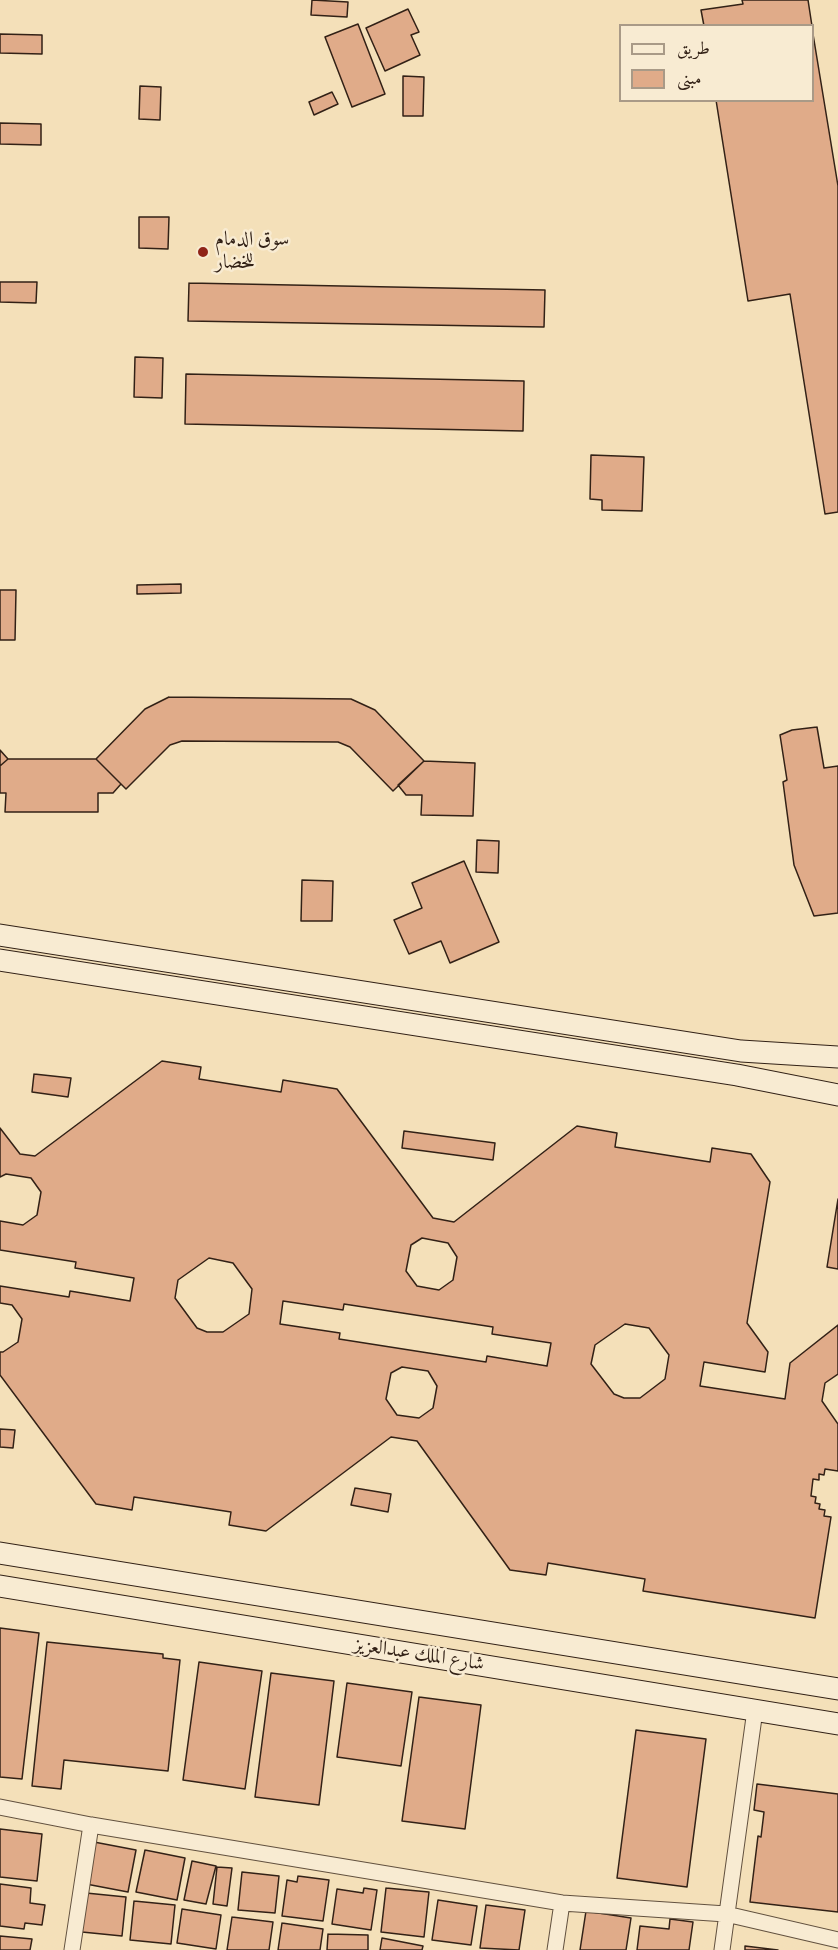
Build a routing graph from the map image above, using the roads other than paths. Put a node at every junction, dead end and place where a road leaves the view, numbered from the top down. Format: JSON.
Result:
{"nodes":[{"id":1,"x":0,"y":935,"type":"edge"},
{"id":2,"x":0,"y":960,"type":"edge"},
{"id":3,"x":838,"y":1057,"type":"edge"},
{"id":4,"x":838,"y":1095,"type":"edge"},
{"id":5,"x":0,"y":1552,"type":"edge"},
{"id":6,"x":0,"y":1586,"type":"edge"},
{"id":7,"x":838,"y":1689,"type":"edge"},
{"id":8,"x":755,"y":1710,"type":"junction"},
{"id":9,"x":838,"y":1724,"type":"edge"},
{"id":10,"x":0,"y":1807,"type":"edge"},
{"id":11,"x":91,"y":1825,"type":"junction"},
{"id":12,"x":562,"y":1902,"type":"junction"},
{"id":13,"x":726,"y":1914,"type":"junction"},
{"id":14,"x":838,"y":1940,"type":"edge"},
{"id":15,"x":72,"y":1950,"type":"edge"},
{"id":16,"x":555,"y":1950,"type":"edge"},
{"id":17,"x":722,"y":1950,"type":"edge"}],
"edges":[{"from":1,"to":3,"type":"street"},
{"from":2,"to":4,"type":"street"},
{"from":5,"to":7,"type":"street","name":"شارع الملك عبدالعزيز"},
{"from":6,"to":8,"type":"street","name":"شارع الملك عبدالعزيز"},
{"from":8,"to":9,"type":"street","name":"شارع الملك عبدالعزيز"},
{"from":8,"to":13,"type":"street"},
{"from":10,"to":11,"type":"street"},
{"from":11,"to":12,"type":"street"},
{"from":11,"to":15,"type":"street"},
{"from":12,"to":13,"type":"street"},
{"from":12,"to":16,"type":"street"},
{"from":13,"to":14,"type":"street"},
{"from":13,"to":17,"type":"street"}]}
